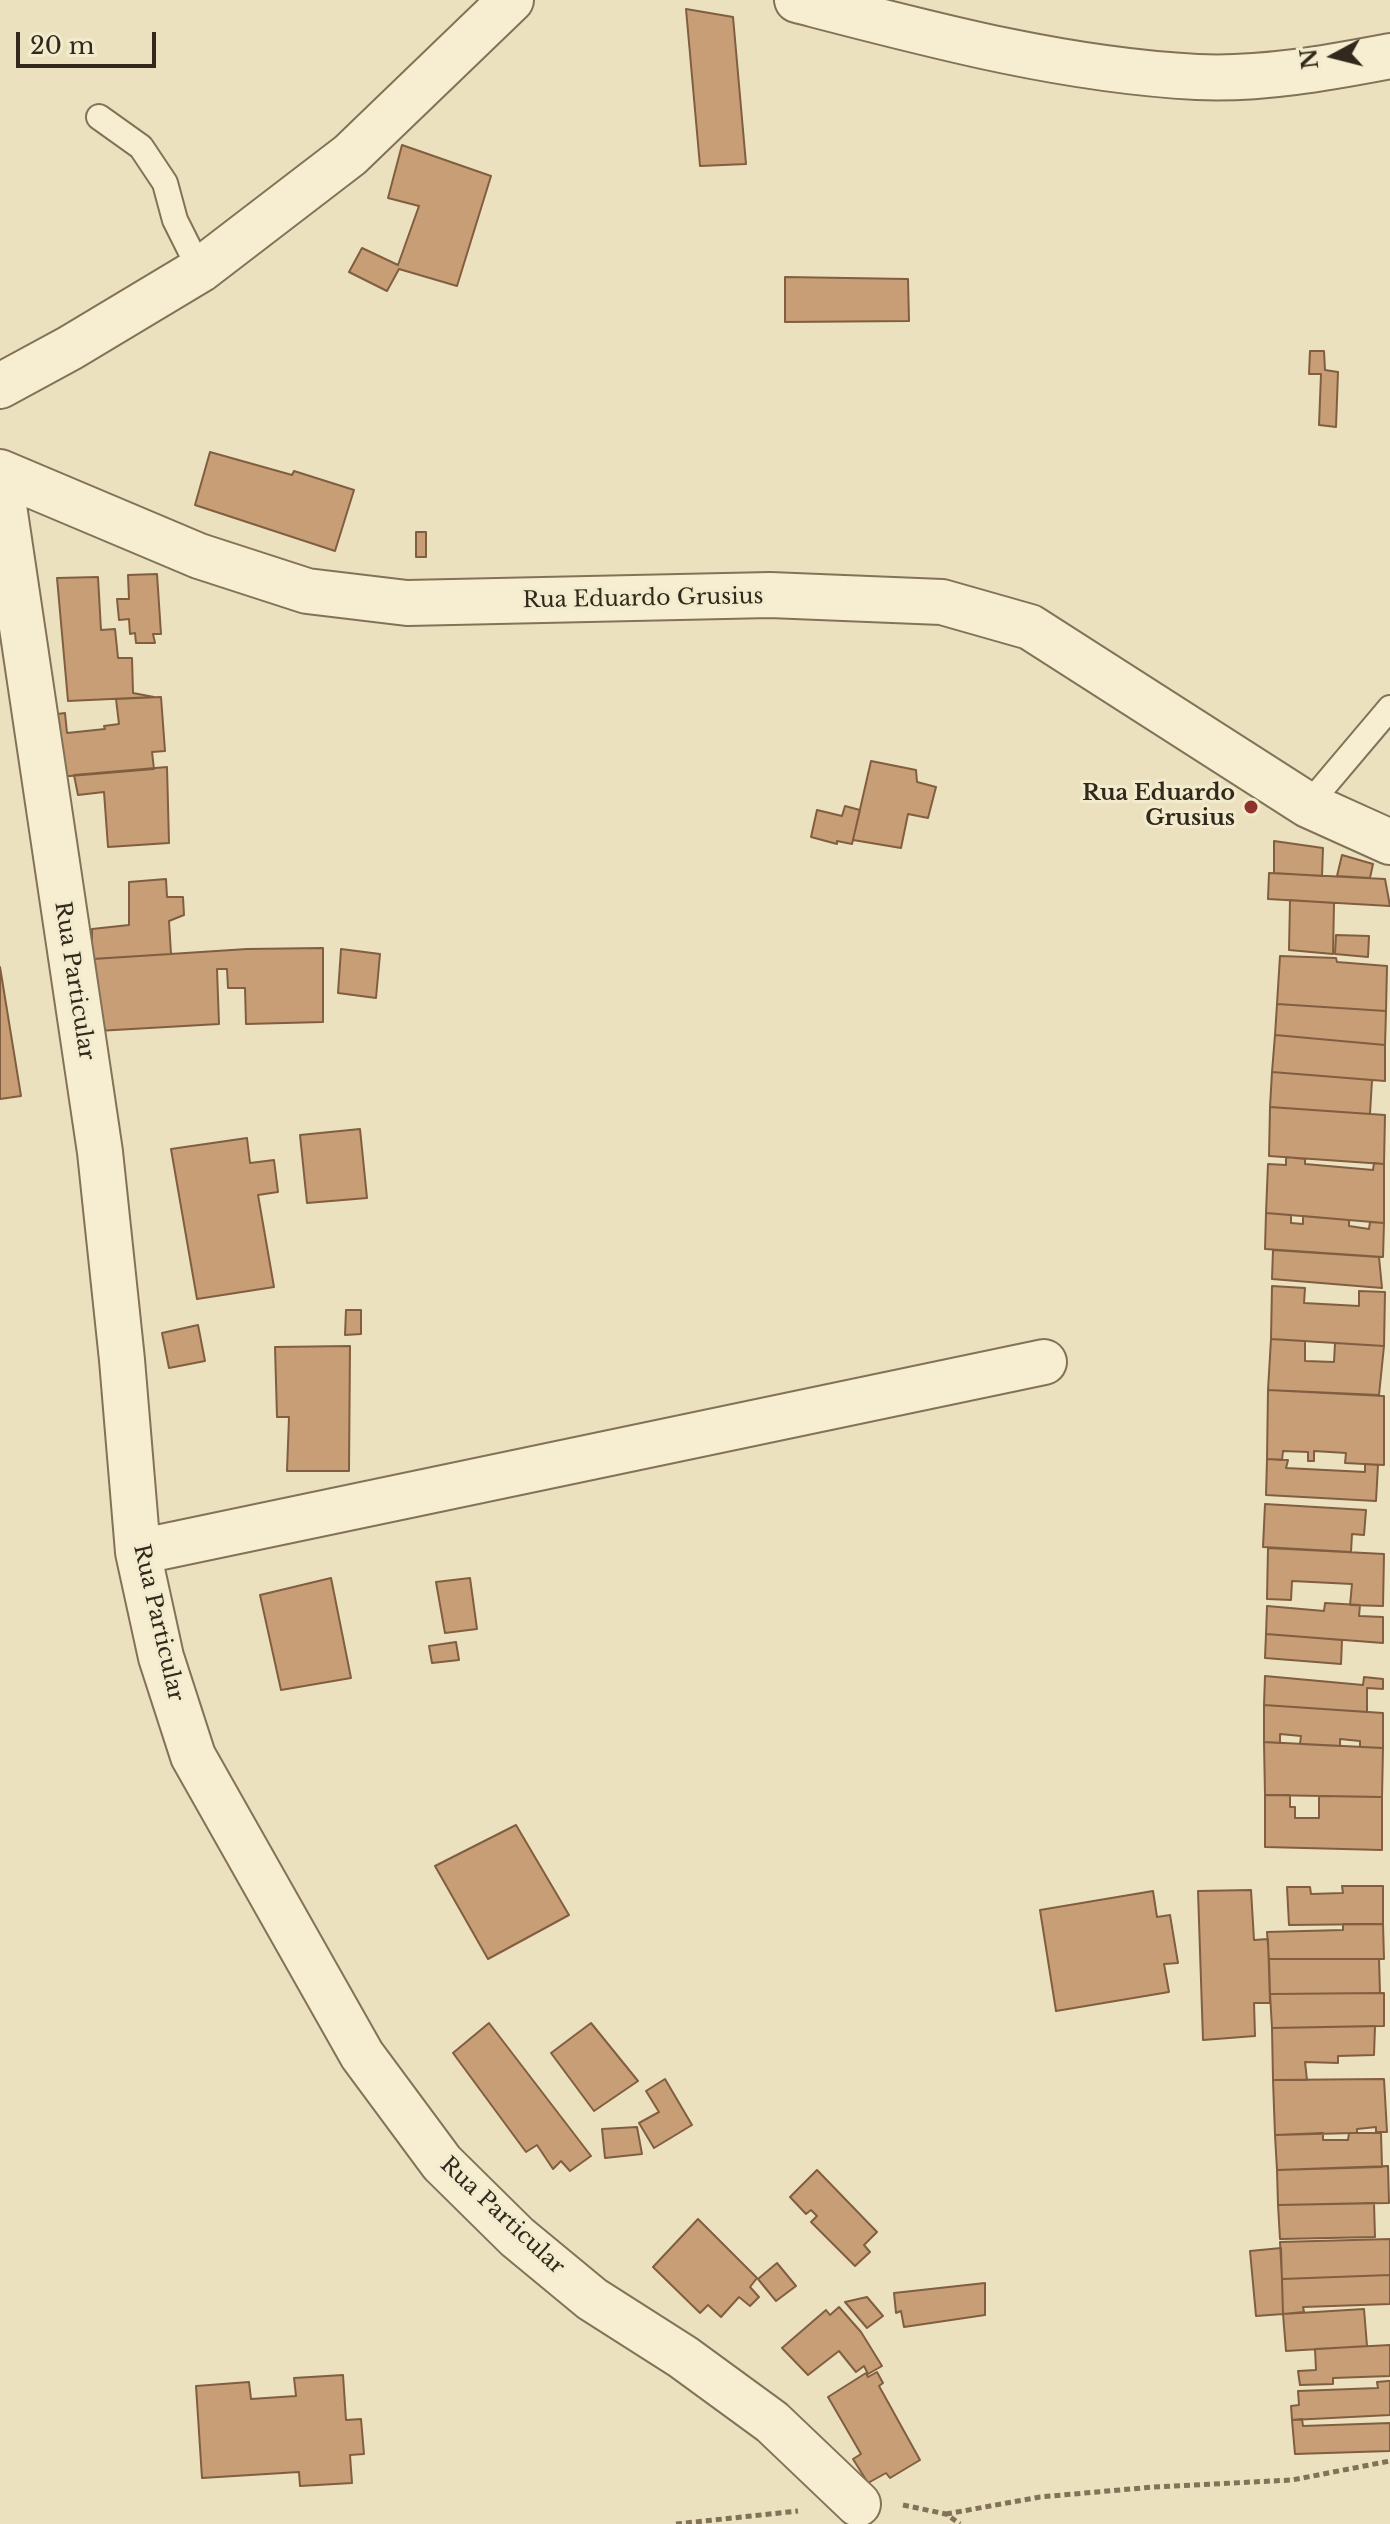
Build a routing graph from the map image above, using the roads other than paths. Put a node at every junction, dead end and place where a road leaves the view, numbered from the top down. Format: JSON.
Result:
{"nodes":[{"id":1,"x":511,"y":0,"type":"edge"},
{"id":2,"x":797,"y":0,"type":"edge"},
{"id":3,"x":1390,"y":56,"type":"edge"},
{"id":4,"x":99,"y":117,"type":"dead end"},
{"id":5,"x":200,"y":270,"type":"junction"},
{"id":6,"x":0,"y":386,"type":"edge"},
{"id":7,"x":0,"y":472,"type":"edge"},
{"id":8,"x":0,"y":479,"type":"edge"},
{"id":9,"x":1390,"y":708,"type":"edge"},
{"id":10,"x":1308,"y":805,"type":"junction"},
{"id":11,"x":1390,"y":842,"type":"edge"},
{"id":12,"x":1044,"y":1362,"type":"dead end"},
{"id":13,"x":138,"y":1552,"type":"junction"},
{"id":14,"x":858,"y":2504,"type":"road end"}],
"edges":[{"from":1,"to":5,"type":"street"},
{"from":2,"to":3,"type":"street"},
{"from":4,"to":5,"type":"lane"},
{"from":5,"to":6,"type":"street"},
{"from":7,"to":10,"type":"street","name":"Rua Eduardo Grusius"},
{"from":8,"to":13,"type":"street","name":"Rua Particular"},
{"from":9,"to":10,"type":"lane"},
{"from":10,"to":11,"type":"street","name":"Rua Eduardo Grusius"},
{"from":12,"to":13,"type":"street"},
{"from":13,"to":14,"type":"street","name":"Rua Particular"}]}
